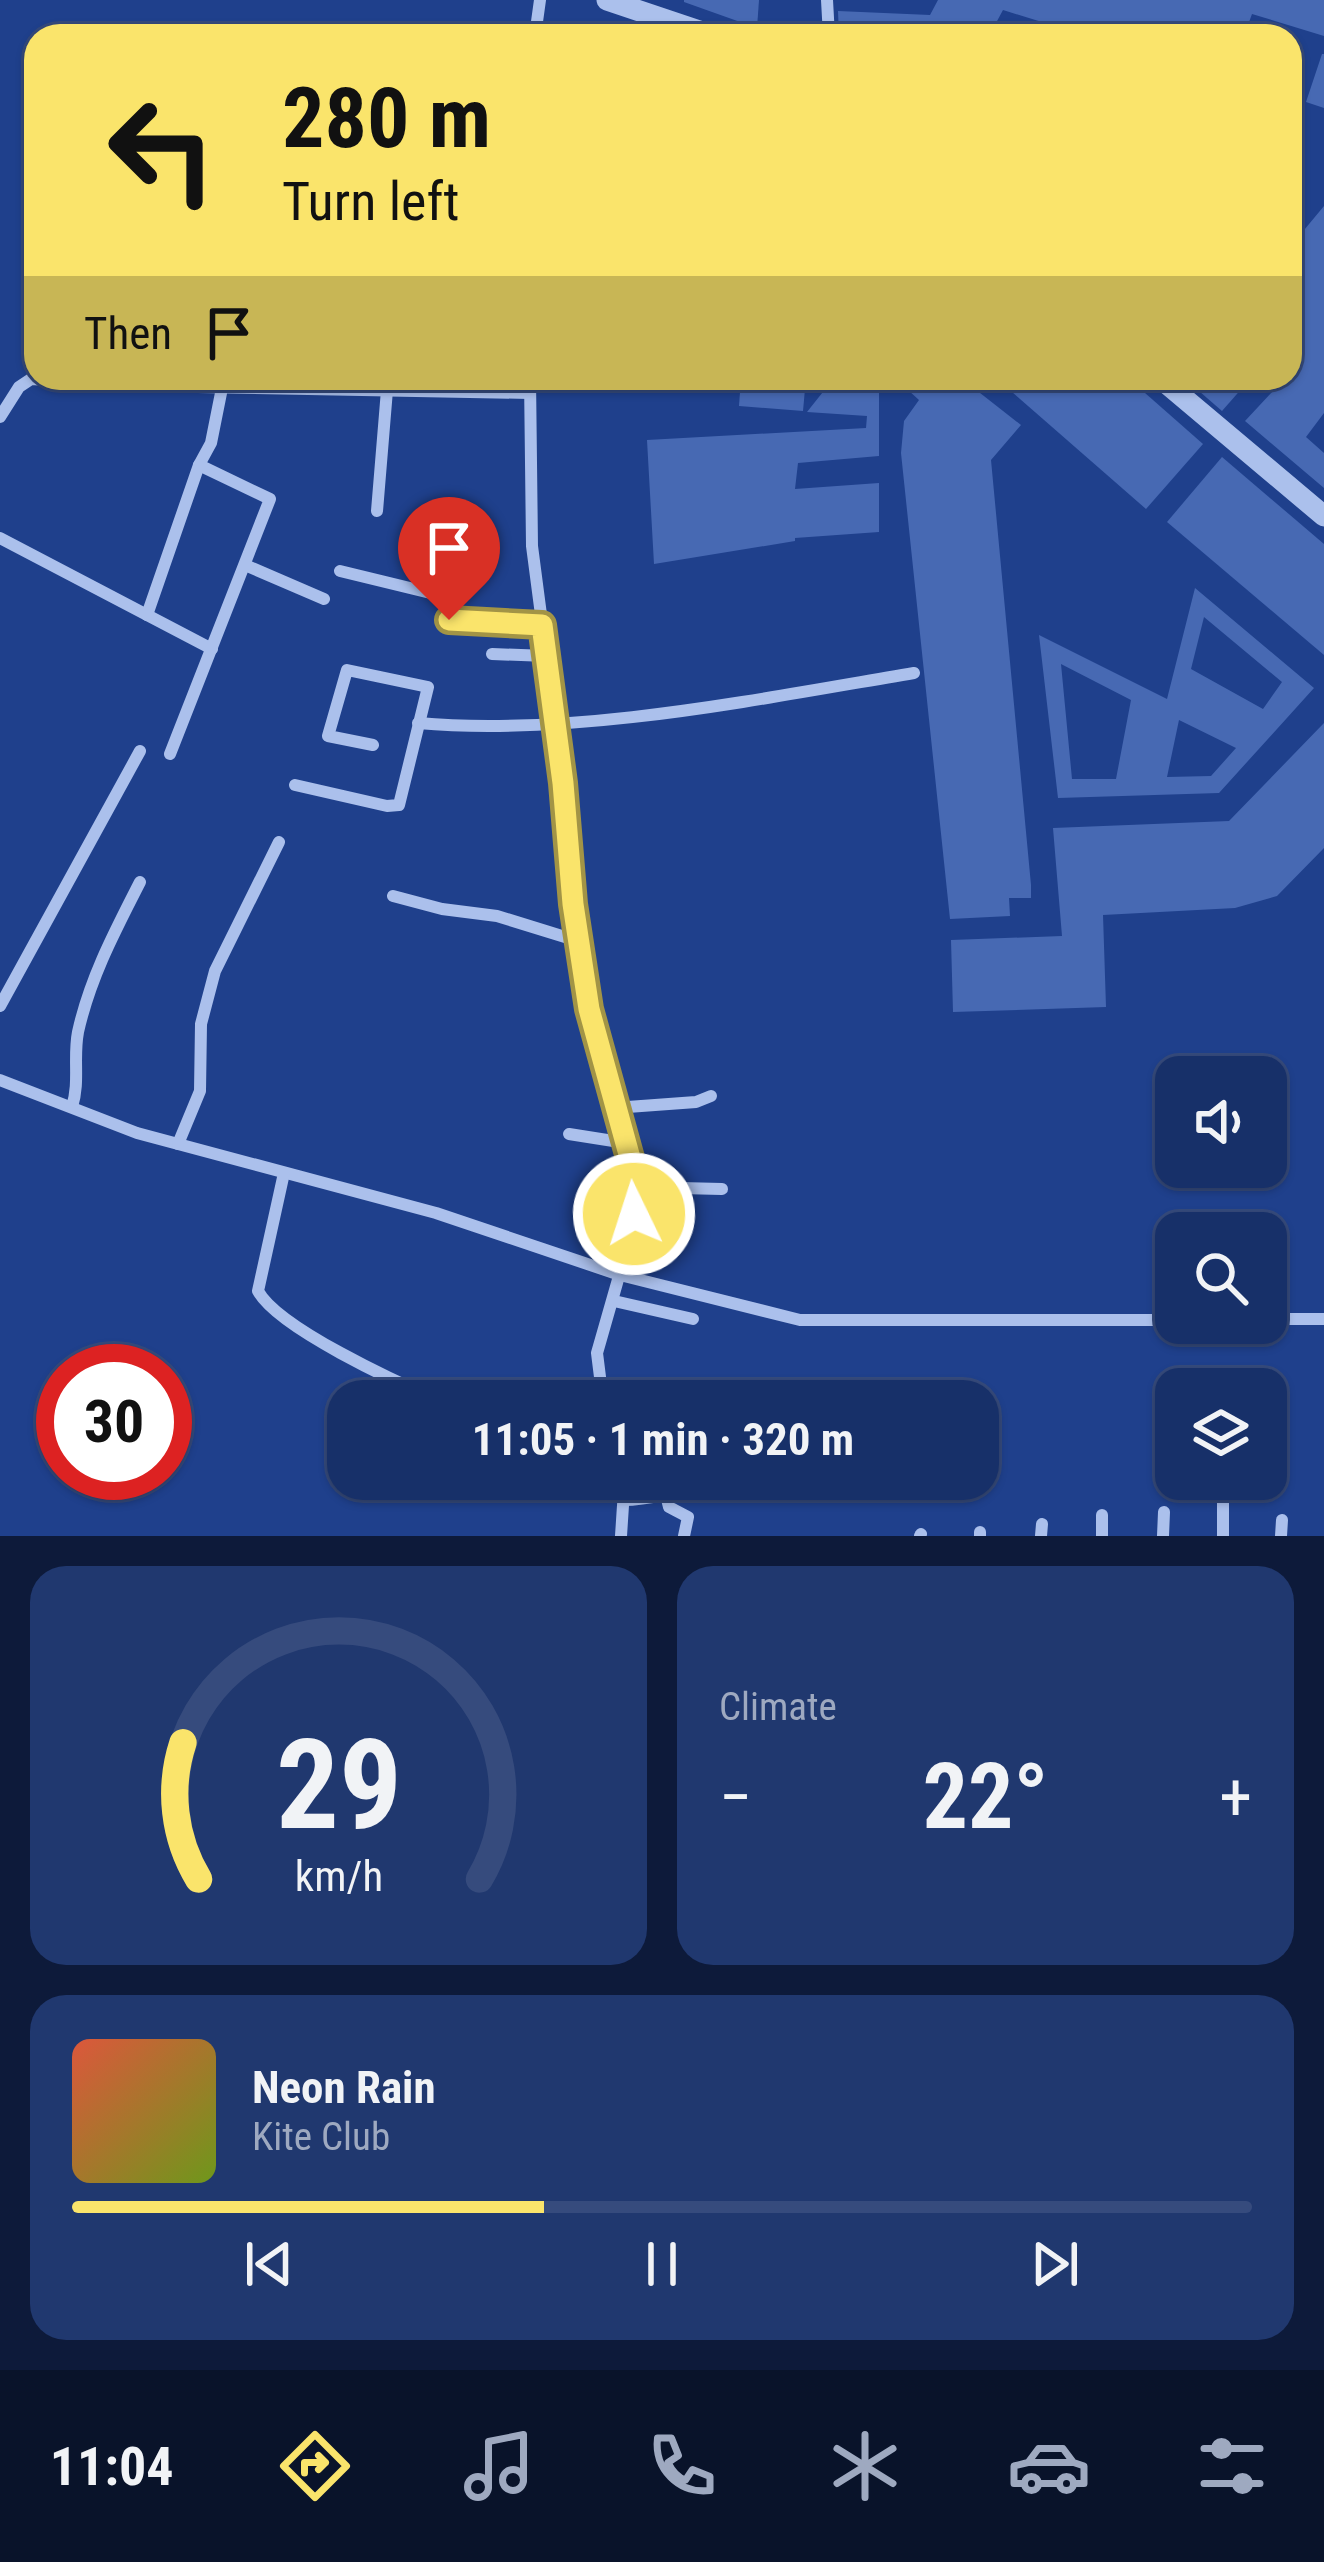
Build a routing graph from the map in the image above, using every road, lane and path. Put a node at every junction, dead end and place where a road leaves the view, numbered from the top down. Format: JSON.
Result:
{"nodes":[{"id":1,"x":607,"y":0,"type":"edge"},
{"id":2,"x":678,"y":24,"type":"edge"},
{"id":3,"x":24,"y":383,"type":"edge"},
{"id":4,"x":222,"y":390,"type":"edge"},
{"id":5,"x":387,"y":390,"type":"edge"},
{"id":6,"x":530,"y":390,"type":"edge"},
{"id":7,"x":1174,"y":390,"type":"edge"},
{"id":8,"x":0,"y":417,"type":"edge"},
{"id":9,"x":199,"y":465,"type":"junction"},
{"id":10,"x":377,"y":512,"type":"dead end"},
{"id":11,"x":1324,"y":516,"type":"edge"},
{"id":12,"x":0,"y":538,"type":"edge"},
{"id":13,"x":245,"y":565,"type":"junction"},
{"id":14,"x":340,"y":571,"type":"dead end"},
{"id":15,"x":324,"y":599,"type":"dead end"},
{"id":16,"x":147,"y":615,"type":"junction"},
{"id":17,"x":542,"y":625,"type":"junction"},
{"id":18,"x":212,"y":649,"type":"junction"},
{"id":19,"x":491,"y":654,"type":"dead end"},
{"id":20,"x":547,"y":656,"type":"junction"},
{"id":21,"x":914,"y":673,"type":"dead end"},
{"id":22,"x":555,"y":722,"type":"junction"},
{"id":23,"x":418,"y":723,"type":"junction"},
{"id":24,"x":374,"y":745,"type":"dead end"},
{"id":25,"x":140,"y":751,"type":"dead end"},
{"id":26,"x":170,"y":754,"type":"dead end"},
{"id":27,"x":295,"y":785,"type":"dead end"},
{"id":28,"x":279,"y":842,"type":"dead end"},
{"id":29,"x":140,"y":882,"type":"dead end"},
{"id":30,"x":393,"y":896,"type":"dead end"},
{"id":31,"x":578,"y":941,"type":"junction"},
{"id":32,"x":0,"y":1006,"type":"edge"},
{"id":33,"x":0,"y":1080,"type":"edge"},
{"id":34,"x":711,"y":1096,"type":"dead end"},
{"id":35,"x":72,"y":1107,"type":"junction"},
{"id":36,"x":614,"y":1108,"type":"junction"},
{"id":37,"x":569,"y":1134,"type":"dead end"},
{"id":38,"x":626,"y":1143,"type":"junction"},
{"id":39,"x":178,"y":1144,"type":"junction"},
{"id":40,"x":284,"y":1173,"type":"junction"},
{"id":41,"x":638,"y":1187,"type":"junction"},
{"id":42,"x":722,"y":1189,"type":"dead end"},
{"id":43,"x":620,"y":1275,"type":"junction"},
{"id":44,"x":614,"y":1301,"type":"junction"},
{"id":45,"x":693,"y":1319,"type":"dead end"},
{"id":46,"x":1287,"y":1319,"type":"edge"},
{"id":47,"x":1324,"y":1319,"type":"edge"},
{"id":48,"x":1155,"y":1320,"type":"edge"},
{"id":49,"x":399,"y":1380,"type":"edge"},
{"id":50,"x":600,"y":1380,"type":"edge"},
{"id":51,"x":624,"y":1500,"type":"edge"},
{"id":52,"x":667,"y":1500,"type":"edge"},
{"id":53,"x":1223,"y":1500,"type":"edge"},
{"id":54,"x":1164,"y":1512,"type":"dead end"},
{"id":55,"x":1102,"y":1515,"type":"dead end"},
{"id":56,"x":1282,"y":1520,"type":"dead end"},
{"id":57,"x":621,"y":1536,"type":"edge"},
{"id":58,"x":684,"y":1536,"type":"edge"},
{"id":59,"x":1102,"y":1536,"type":"edge"},
{"id":60,"x":1163,"y":1536,"type":"edge"},
{"id":61,"x":1223,"y":1536,"type":"edge"},
{"id":62,"x":1281,"y":1536,"type":"edge"}],
"edges":[{"from":1,"to":2,"type":"street"},
{"from":3,"to":8,"type":"street"},
{"from":4,"to":9,"type":"street"},
{"from":5,"to":10,"type":"street"},
{"from":6,"to":17,"type":"street"},
{"from":7,"to":11,"type":"street"},
{"from":9,"to":13,"type":"street"},
{"from":9,"to":16,"type":"street"},
{"from":12,"to":16,"type":"street"},
{"from":13,"to":15,"type":"street"},
{"from":13,"to":18,"type":"street"},
{"from":14,"to":17,"type":"street"},
{"from":16,"to":18,"type":"street"},
{"from":17,"to":20,"type":"street"},
{"from":18,"to":26,"type":"street"},
{"from":19,"to":20,"type":"street"},
{"from":20,"to":22,"type":"street"},
{"from":21,"to":22,"type":"street"},
{"from":22,"to":23,"type":"street"},
{"from":22,"to":31,"type":"street"},
{"from":23,"to":24,"type":"street"},
{"from":23,"to":27,"type":"street"},
{"from":25,"to":32,"type":"street"},
{"from":28,"to":39,"type":"street"},
{"from":29,"to":35,"type":"street"},
{"from":30,"to":31,"type":"street"},
{"from":31,"to":36,"type":"street"},
{"from":33,"to":35,"type":"street"},
{"from":34,"to":36,"type":"street"},
{"from":35,"to":39,"type":"street"},
{"from":36,"to":38,"type":"street"},
{"from":37,"to":38,"type":"street"},
{"from":38,"to":41,"type":"street"},
{"from":39,"to":40,"type":"street"},
{"from":40,"to":43,"type":"street"},
{"from":40,"to":49,"type":"street"},
{"from":41,"to":42,"type":"street"},
{"from":41,"to":43,"type":"street"},
{"from":43,"to":44,"type":"street"},
{"from":43,"to":48,"type":"street"},
{"from":44,"to":45,"type":"street"},
{"from":44,"to":50,"type":"street"},
{"from":46,"to":47,"type":"street"},
{"from":51,"to":57,"type":"street"},
{"from":52,"to":58,"type":"street"},
{"from":53,"to":61,"type":"street"},
{"from":54,"to":60,"type":"street"},
{"from":55,"to":59,"type":"street"},
{"from":56,"to":62,"type":"street"}]}
